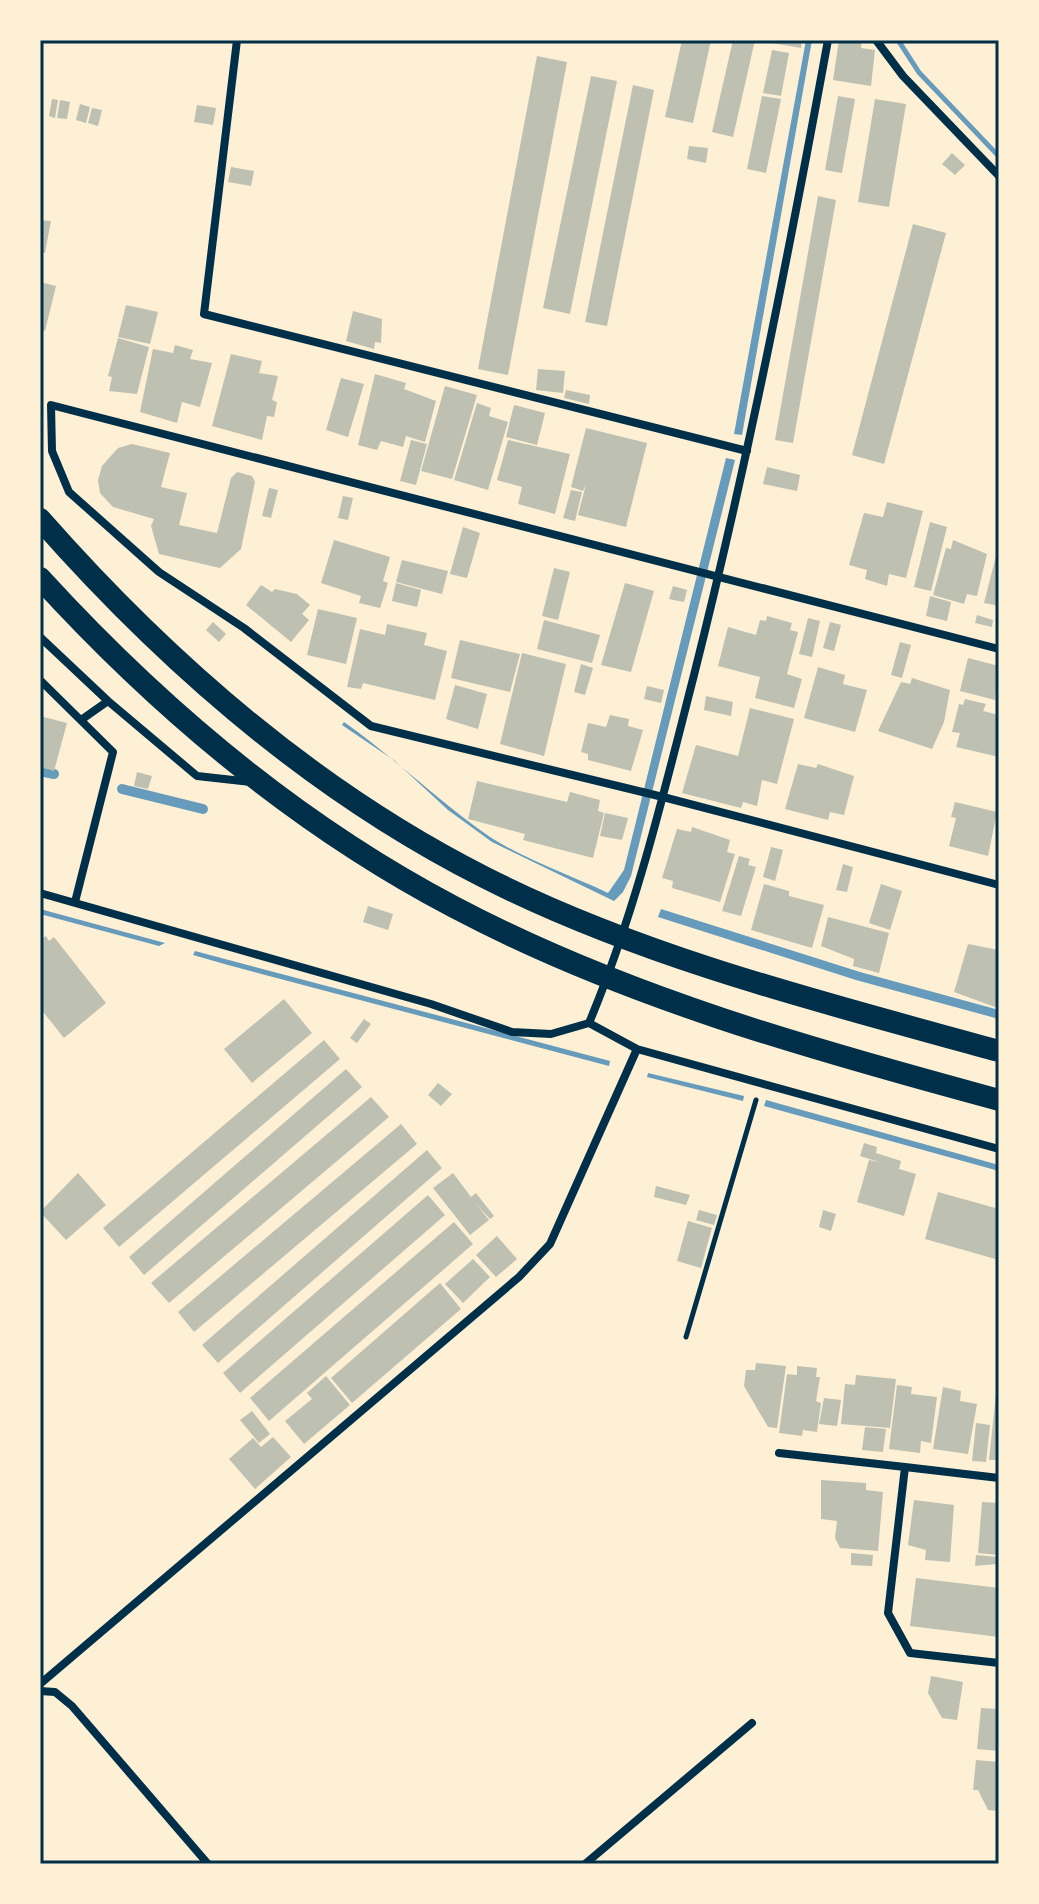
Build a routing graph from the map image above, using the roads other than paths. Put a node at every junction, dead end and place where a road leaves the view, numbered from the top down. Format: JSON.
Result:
{"nodes":[{"id":1,"x":237,"y":40,"type":"edge"},
{"id":2,"x":828,"y":40,"type":"edge"},
{"id":3,"x":876,"y":40,"type":"edge"},
{"id":4,"x":999,"y":176,"type":"edge"},
{"id":5,"x":747,"y":451,"type":"junction"},
{"id":6,"x":40,"y":519,"type":"edge"},
{"id":7,"x":719,"y":576,"type":"junction"},
{"id":8,"x":40,"y":578,"type":"edge"},
{"id":9,"x":40,"y":637,"type":"edge"},
{"id":10,"x":999,"y":649,"type":"edge"},
{"id":11,"x":40,"y":680,"type":"edge"},
{"id":12,"x":108,"y":701,"type":"junction"},
{"id":13,"x":81,"y":720,"type":"junction"},
{"id":14,"x":264,"y":783,"type":"junction"},
{"id":15,"x":663,"y":797,"type":"junction"},
{"id":16,"x":999,"y":885,"type":"edge"},
{"id":17,"x":40,"y":893,"type":"edge"},
{"id":18,"x":75,"y":902,"type":"junction"},
{"id":19,"x":622,"y":935,"type":"junction"},
{"id":20,"x":608,"y":977,"type":"junction"},
{"id":21,"x":589,"y":1023,"type":"junction"},
{"id":22,"x":637,"y":1049,"type":"junction"},
{"id":23,"x":999,"y":1051,"type":"edge"},
{"id":24,"x":999,"y":1100,"type":"edge"},
{"id":25,"x":999,"y":1149,"type":"edge"},
{"id":26,"x":779,"y":1453,"type":"dead end"},
{"id":27,"x":905,"y":1467,"type":"junction"},
{"id":28,"x":999,"y":1478,"type":"edge"},
{"id":29,"x":999,"y":1663,"type":"edge"},
{"id":30,"x":40,"y":1684,"type":"edge"},
{"id":31,"x":40,"y":1691,"type":"edge"},
{"id":32,"x":752,"y":1723,"type":"dead end"},
{"id":33,"x":208,"y":1864,"type":"edge"},
{"id":34,"x":585,"y":1864,"type":"edge"}],
"edges":[{"from":1,"to":5,"type":"street"},
{"from":2,"to":5,"type":"street"},
{"from":3,"to":4,"type":"street"},
{"from":5,"to":7,"type":"street"},
{"from":6,"to":19,"type":"highway"},
{"from":7,"to":10,"type":"street"},
{"from":7,"to":15,"type":"street"},
{"from":7,"to":15,"type":"street"},
{"from":8,"to":14,"type":"highway"},
{"from":9,"to":12,"type":"street"},
{"from":11,"to":13,"type":"street"},
{"from":12,"to":13,"type":"street"},
{"from":12,"to":14,"type":"street"},
{"from":13,"to":18,"type":"street"},
{"from":14,"to":20,"type":"highway"},
{"from":15,"to":16,"type":"street"},
{"from":15,"to":19,"type":"street"},
{"from":17,"to":18,"type":"street"},
{"from":18,"to":21,"type":"street"},
{"from":19,"to":20,"type":"street"},
{"from":19,"to":23,"type":"highway"},
{"from":20,"to":21,"type":"street"},
{"from":20,"to":24,"type":"highway"},
{"from":21,"to":22,"type":"street"},
{"from":22,"to":25,"type":"street"},
{"from":22,"to":30,"type":"street"},
{"from":26,"to":27,"type":"street"},
{"from":27,"to":28,"type":"street"},
{"from":27,"to":29,"type":"street"},
{"from":31,"to":33,"type":"street"},
{"from":32,"to":34,"type":"street"}]}
